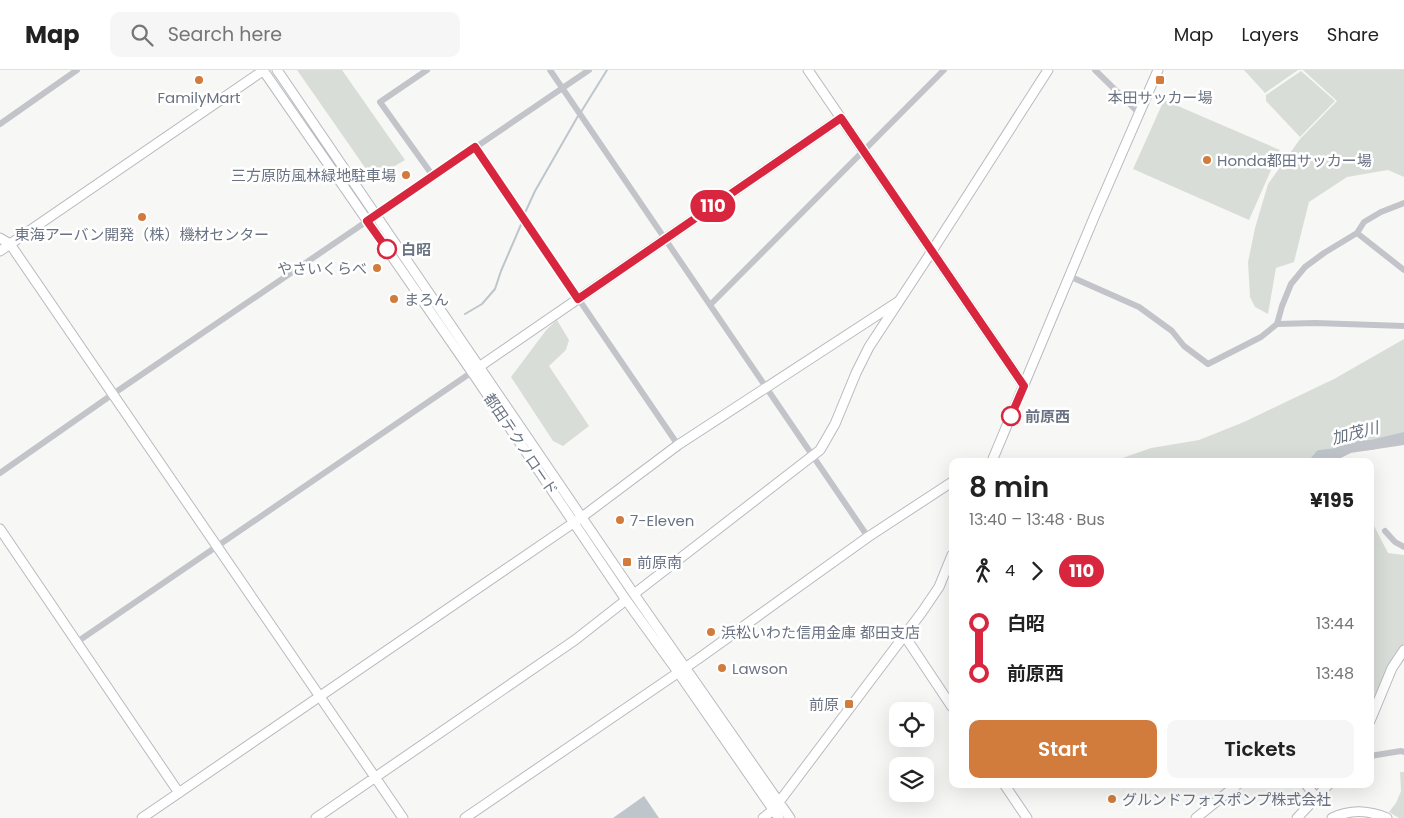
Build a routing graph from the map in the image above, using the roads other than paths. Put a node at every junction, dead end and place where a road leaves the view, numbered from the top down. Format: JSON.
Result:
{"nodes":[{"id":1,"x":77,"y":70,"type":"edge"},
{"id":2,"x":263,"y":70,"type":"edge"},
{"id":3,"x":277,"y":70,"type":"edge"},
{"id":4,"x":427,"y":70,"type":"edge"},
{"id":5,"x":550,"y":70,"type":"edge"},
{"id":6,"x":589,"y":70,"type":"edge"},
{"id":7,"x":808,"y":70,"type":"edge"},
{"id":8,"x":944,"y":70,"type":"edge"},
{"id":9,"x":1048,"y":70,"type":"edge"},
{"id":10,"x":1095,"y":70,"type":"edge"},
{"id":11,"x":1158,"y":70,"type":"edge"},
{"id":12,"x":562,"y":88,"type":"junction"},
{"id":13,"x":1140,"y":113,"type":"junction"},
{"id":14,"x":841,"y":118,"type":"junction"},
{"id":15,"x":0,"y":124,"type":"edge"},
{"id":16,"x":475,"y":147,"type":"junction"},
{"id":17,"x":864,"y":151,"type":"junction"},
{"id":18,"x":433,"y":176,"type":"junction"},
{"id":19,"x":1404,"y":204,"type":"edge"},
{"id":20,"x":376,"y":214,"type":"junction"},
{"id":21,"x":367,"y":221,"type":"junction"},
{"id":22,"x":1357,"y":233,"type":"junction"},
{"id":23,"x":0,"y":238,"type":"edge"},
{"id":24,"x":665,"y":240,"type":"junction"},
{"id":25,"x":10,"y":244,"type":"junction"},
{"id":26,"x":0,"y":251,"type":"edge"},
{"id":27,"x":932,"y":251,"type":"junction"},
{"id":28,"x":1404,"y":270,"type":"edge"},
{"id":29,"x":1069,"y":276,"type":"junction"},
{"id":30,"x":578,"y":299,"type":"junction"},
{"id":31,"x":899,"y":301,"type":"junction"},
{"id":32,"x":710,"y":305,"type":"junction"},
{"id":33,"x":1277,"y":324,"type":"junction"},
{"id":34,"x":1404,"y":326,"type":"edge"},
{"id":35,"x":480,"y":366,"type":"junction"},
{"id":36,"x":472,"y":372,"type":"junction"},
{"id":37,"x":1024,"y":386,"type":"junction"},
{"id":38,"x":766,"y":387,"type":"junction"},
{"id":39,"x":113,"y":394,"type":"junction"},
{"id":40,"x":1404,"y":442,"type":"edge"},
{"id":41,"x":678,"y":445,"type":"junction"},
{"id":42,"x":813,"y":456,"type":"junction"},
{"id":43,"x":993,"y":458,"type":"edge"},
{"id":44,"x":1334,"y":458,"type":"edge"},
{"id":45,"x":0,"y":473,"type":"edge"},
{"id":46,"x":949,"y":484,"type":"edge"},
{"id":47,"x":582,"y":516,"type":"junction"},
{"id":48,"x":573,"y":522,"type":"junction"},
{"id":49,"x":0,"y":529,"type":"edge"},
{"id":50,"x":1385,"y":531,"type":"dead end"},
{"id":51,"x":868,"y":538,"type":"junction"},
{"id":52,"x":218,"y":547,"type":"junction"},
{"id":53,"x":1404,"y":547,"type":"edge"},
{"id":54,"x":949,"y":562,"type":"edge"},
{"id":55,"x":634,"y":594,"type":"junction"},
{"id":56,"x":626,"y":600,"type":"junction"},
{"id":57,"x":904,"y":635,"type":"junction"},
{"id":58,"x":77,"y":642,"type":"junction"},
{"id":59,"x":1404,"y":650,"type":"edge"},
{"id":60,"x":682,"y":670,"type":"junction"},
{"id":61,"x":320,"y":696,"type":"junction"},
{"id":62,"x":949,"y":702,"type":"edge"},
{"id":63,"x":1374,"y":711,"type":"edge"},
{"id":64,"x":1404,"y":752,"type":"edge"},
{"id":65,"x":1374,"y":755,"type":"edge"},
{"id":66,"x":375,"y":777,"type":"junction"},
{"id":67,"x":1007,"y":788,"type":"edge"},
{"id":68,"x":1233,"y":788,"type":"edge"},
{"id":69,"x":1309,"y":788,"type":"edge"},
{"id":70,"x":1325,"y":788,"type":"edge"},
{"id":71,"x":179,"y":793,"type":"junction"},
{"id":72,"x":1316,"y":798,"type":"junction"},
{"id":73,"x":779,"y":802,"type":"junction"},
{"id":74,"x":773,"y":810,"type":"junction"},
{"id":75,"x":142,"y":818,"type":"edge"},
{"id":76,"x":316,"y":818,"type":"edge"},
{"id":77,"x":403,"y":818,"type":"edge"},
{"id":78,"x":465,"y":818,"type":"edge"},
{"id":79,"x":763,"y":818,"type":"edge"},
{"id":80,"x":779,"y":818,"type":"edge"},
{"id":81,"x":790,"y":818,"type":"edge"},
{"id":82,"x":1027,"y":818,"type":"edge"},
{"id":83,"x":1196,"y":818,"type":"edge"},
{"id":84,"x":1297,"y":818,"type":"edge"},
{"id":85,"x":1332,"y":818,"type":"edge"},
{"id":86,"x":1387,"y":818,"type":"edge"}],
"edges":[{"from":1,"to":15,"type":"street"},
{"from":2,"to":21,"type":"street","name":"都田テクノロード"},
{"from":2,"to":25,"type":"street"},
{"from":3,"to":20,"type":"street","name":"都田テクノロード"},
{"from":4,"to":18,"type":"street"},
{"from":5,"to":12,"type":"street"},
{"from":6,"to":12,"type":"street"},
{"from":7,"to":14,"type":"street"},
{"from":8,"to":17,"type":"street"},
{"from":9,"to":27,"type":"street"},
{"from":10,"to":13,"type":"street"},
{"from":11,"to":13,"type":"street"},
{"from":12,"to":16,"type":"street"},
{"from":12,"to":24,"type":"street"},
{"from":13,"to":29,"type":"street"},
{"from":14,"to":17,"type":"street"},
{"from":14,"to":24,"type":"street"},
{"from":16,"to":18,"type":"street"},
{"from":16,"to":30,"type":"street"},
{"from":17,"to":27,"type":"street"},
{"from":17,"to":32,"type":"street"},
{"from":18,"to":20,"type":"street"},
{"from":19,"to":22,"type":"street"},
{"from":20,"to":21,"type":"street"},
{"from":20,"to":35,"type":"street","name":"都田テクノロード"},
{"from":21,"to":36,"type":"street","name":"都田テクノロード"},
{"from":21,"to":39,"type":"street"},
{"from":22,"to":28,"type":"street"},
{"from":22,"to":33,"type":"street"},
{"from":23,"to":25,"type":"street"},
{"from":24,"to":30,"type":"street"},
{"from":24,"to":32,"type":"street"},
{"from":25,"to":26,"type":"street"},
{"from":25,"to":39,"type":"street"},
{"from":27,"to":31,"type":"street"},
{"from":27,"to":37,"type":"street"},
{"from":29,"to":33,"type":"street"},
{"from":29,"to":37,"type":"street"},
{"from":30,"to":35,"type":"street"},
{"from":30,"to":41,"type":"street"},
{"from":31,"to":38,"type":"street"},
{"from":31,"to":42,"type":"street"},
{"from":32,"to":38,"type":"street"},
{"from":33,"to":34,"type":"street"},
{"from":35,"to":36,"type":"street"},
{"from":35,"to":47,"type":"street","name":"都田テクノロード"},
{"from":36,"to":48,"type":"street","name":"都田テクノロード"},
{"from":36,"to":52,"type":"street"},
{"from":37,"to":43,"type":"street"},
{"from":38,"to":41,"type":"street"},
{"from":38,"to":42,"type":"street"},
{"from":39,"to":45,"type":"street"},
{"from":39,"to":52,"type":"street"},
{"from":40,"to":44,"type":"street"},
{"from":41,"to":47,"type":"street"},
{"from":42,"to":51,"type":"street"},
{"from":42,"to":55,"type":"street"},
{"from":46,"to":51,"type":"street"},
{"from":47,"to":48,"type":"street"},
{"from":47,"to":55,"type":"street","name":"都田テクノロード"},
{"from":48,"to":56,"type":"street","name":"都田テクノロード"},
{"from":48,"to":61,"type":"street"},
{"from":49,"to":58,"type":"street"},
{"from":50,"to":53,"type":"street"},
{"from":51,"to":60,"type":"street"},
{"from":52,"to":58,"type":"street"},
{"from":52,"to":61,"type":"street"},
{"from":54,"to":57,"type":"street"},
{"from":55,"to":60,"type":"street","name":"都田テクノロード"},
{"from":56,"to":60,"type":"street","name":"都田テクノロード"},
{"from":56,"to":66,"type":"street"},
{"from":57,"to":62,"type":"street"},
{"from":57,"to":73,"type":"street"},
{"from":58,"to":71,"type":"street"},
{"from":59,"to":63,"type":"street"},
{"from":60,"to":73,"type":"street","name":"都田テクノロード"},
{"from":60,"to":74,"type":"street","name":"都田テクノロード"},
{"from":60,"to":78,"type":"street"},
{"from":61,"to":66,"type":"street"},
{"from":61,"to":71,"type":"street"},
{"from":64,"to":65,"type":"street"},
{"from":66,"to":76,"type":"street"},
{"from":66,"to":77,"type":"street"},
{"from":67,"to":82,"type":"street"},
{"from":68,"to":83,"type":"street"},
{"from":69,"to":72,"type":"street"},
{"from":70,"to":72,"type":"street"},
{"from":71,"to":75,"type":"street"},
{"from":72,"to":84,"type":"street"},
{"from":73,"to":74,"type":"street"},
{"from":73,"to":81,"type":"street","name":"都田テクノロード"},
{"from":74,"to":79,"type":"street"},
{"from":74,"to":80,"type":"street","name":"都田テクノロード"},
{"from":85,"to":86,"type":"street"}]}
